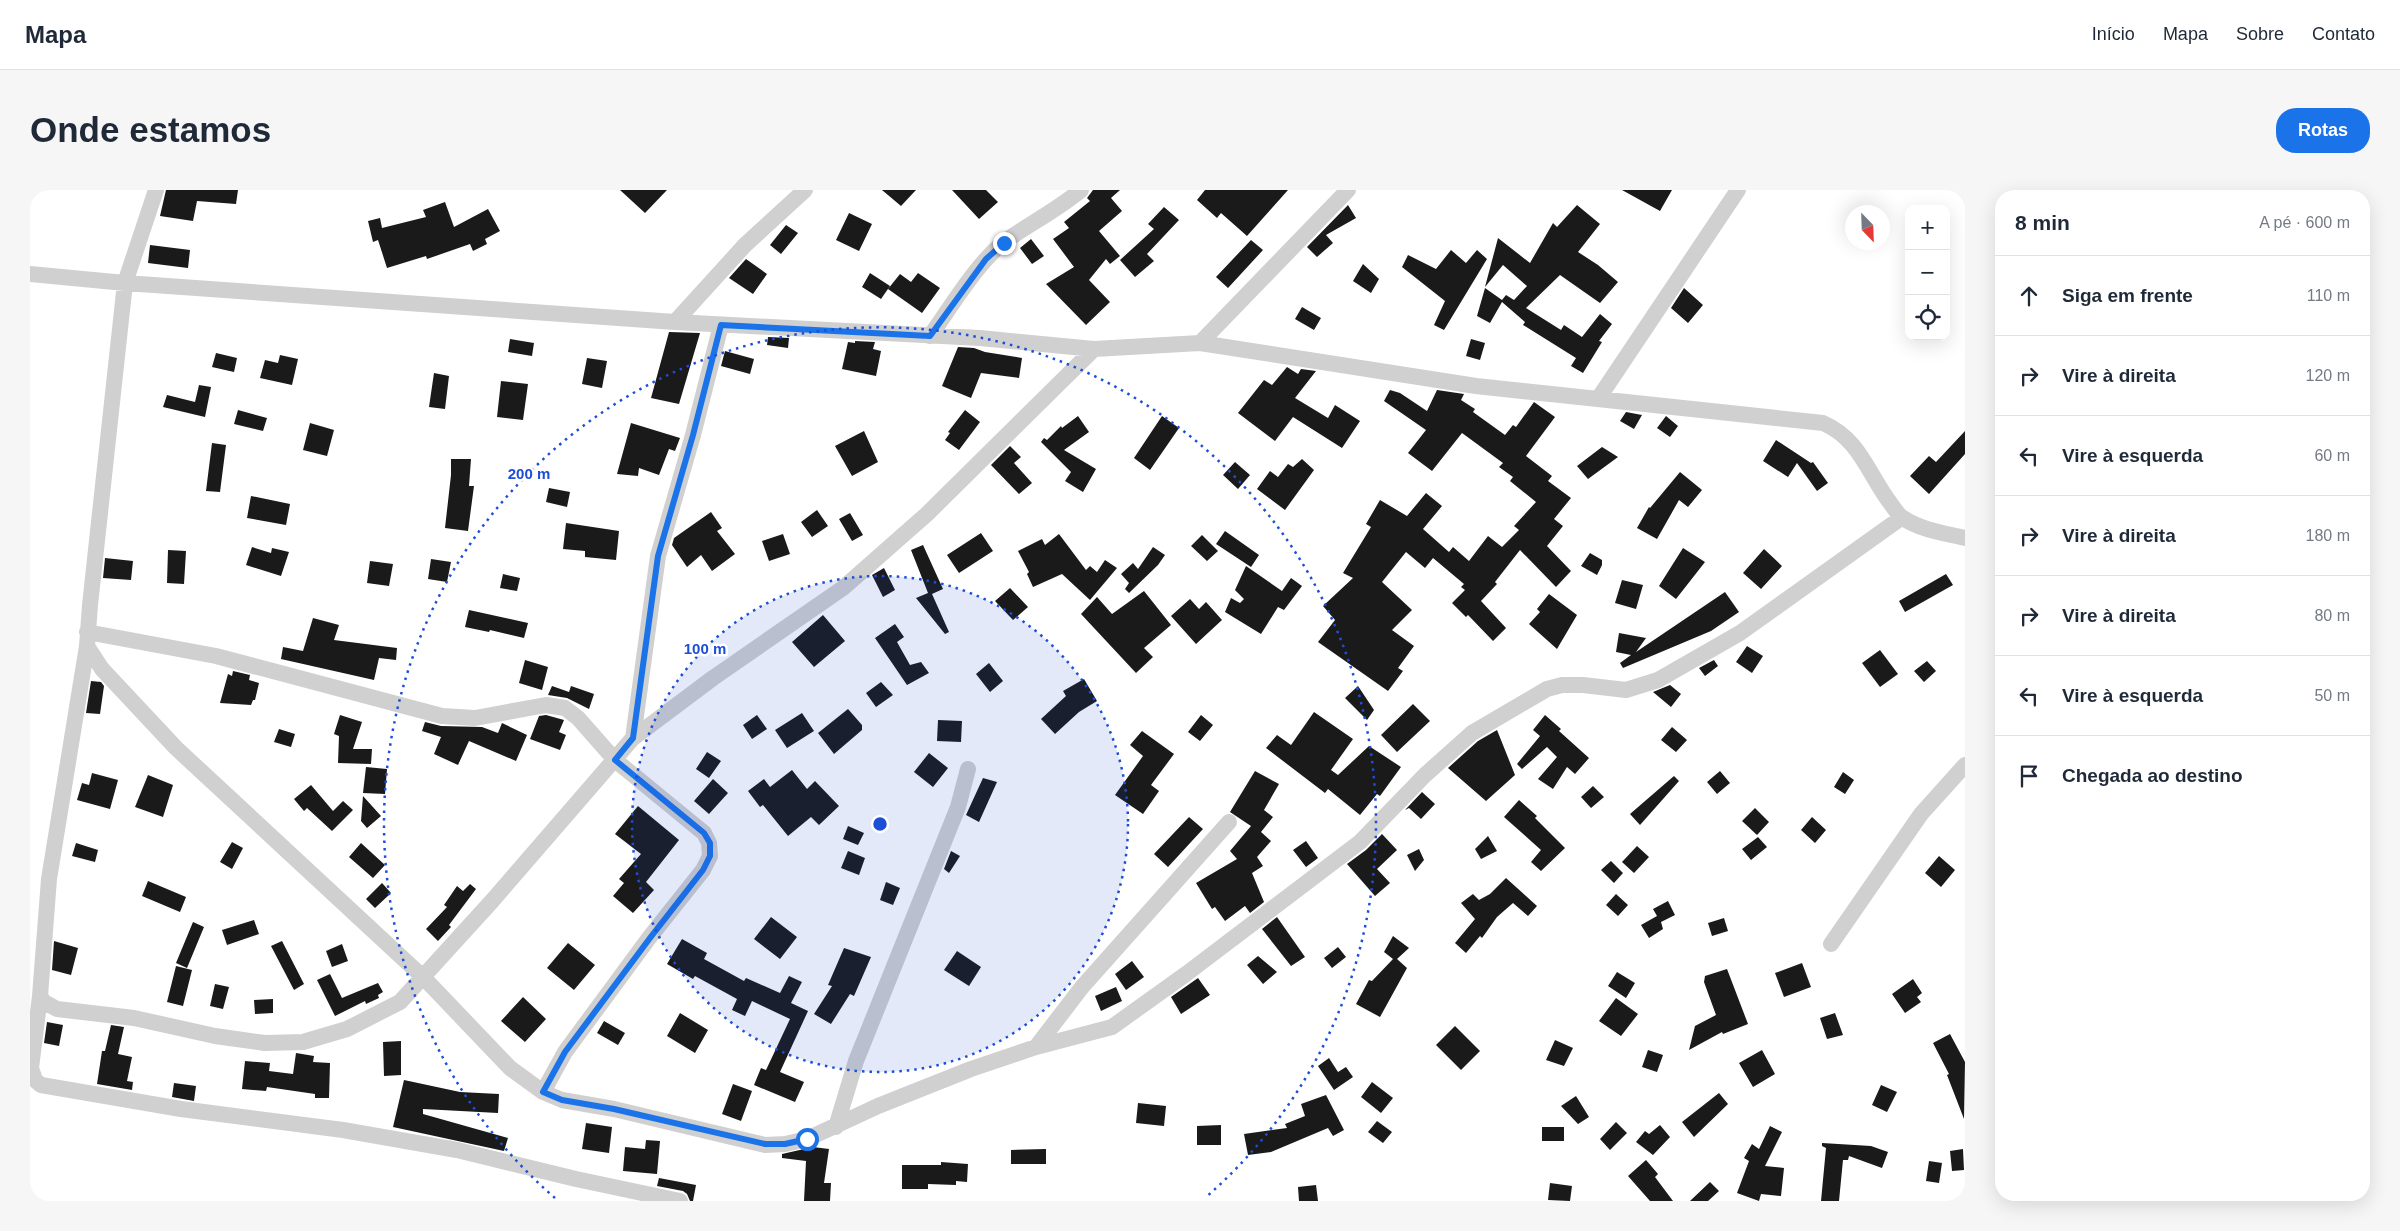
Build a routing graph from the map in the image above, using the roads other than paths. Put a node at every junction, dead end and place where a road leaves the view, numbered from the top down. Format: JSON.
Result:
{"nodes":[{"id":1,"x":156,"y":190,"type":"edge"},
{"id":2,"x":805,"y":190,"type":"edge"},
{"id":3,"x":1081,"y":190,"type":"edge"},
{"id":4,"x":1348,"y":190,"type":"edge"},
{"id":5,"x":1738,"y":190,"type":"edge"},
{"id":6,"x":30,"y":274,"type":"edge"},
{"id":7,"x":125,"y":283,"type":"junction"},
{"id":8,"x":675,"y":322,"type":"junction"},
{"id":9,"x":721,"y":325,"type":"junction"},
{"id":10,"x":930,"y":336,"type":"junction"},
{"id":11,"x":1200,"y":343,"type":"junction"},
{"id":12,"x":1094,"y":349,"type":"junction"},
{"id":13,"x":1598,"y":399,"type":"junction"},
{"id":14,"x":1901,"y":518,"type":"junction"},
{"id":15,"x":1965,"y":538,"type":"edge"},
{"id":16,"x":87,"y":639,"type":"junction"},
{"id":17,"x":633,"y":738,"type":"junction"},
{"id":18,"x":615,"y":760,"type":"junction"},
{"id":19,"x":1965,"y":765,"type":"edge"},
{"id":20,"x":968,"y":768,"type":"dead end"},
{"id":21,"x":1229,"y":822,"type":"dead end"},
{"id":22,"x":1831,"y":944,"type":"dead end"},
{"id":23,"x":424,"y":978,"type":"junction"},
{"id":24,"x":40,"y":996,"type":"junction"},
{"id":25,"x":1036,"y":1047,"type":"junction"},
{"id":26,"x":543,"y":1092,"type":"junction"},
{"id":27,"x":836,"y":1127,"type":"junction"},
{"id":28,"x":680,"y":1201,"type":"edge"}],
"edges":[{"from":1,"to":7,"type":"street"},
{"from":2,"to":8,"type":"street"},
{"from":3,"to":10,"type":"street"},
{"from":4,"to":11,"type":"street"},
{"from":5,"to":13,"type":"street"},
{"from":6,"to":7,"type":"street"},
{"from":7,"to":8,"type":"street"},
{"from":7,"to":16,"type":"street"},
{"from":8,"to":9,"type":"street"},
{"from":9,"to":10,"type":"street"},
{"from":9,"to":17,"type":"street"},
{"from":10,"to":12,"type":"street"},
{"from":11,"to":12,"type":"street"},
{"from":11,"to":13,"type":"street"},
{"from":12,"to":17,"type":"street"},
{"from":13,"to":14,"type":"street"},
{"from":14,"to":15,"type":"street"},
{"from":14,"to":25,"type":"street"},
{"from":16,"to":18,"type":"street"},
{"from":16,"to":23,"type":"street"},
{"from":16,"to":24,"type":"street"},
{"from":17,"to":18,"type":"street"},
{"from":18,"to":23,"type":"street"},
{"from":18,"to":26,"type":"street"},
{"from":19,"to":22,"type":"street"},
{"from":20,"to":27,"type":"street"},
{"from":21,"to":25,"type":"street"},
{"from":23,"to":24,"type":"street"},
{"from":23,"to":26,"type":"street"},
{"from":24,"to":28,"type":"street"},
{"from":25,"to":27,"type":"street"},
{"from":26,"to":27,"type":"street"}]}
